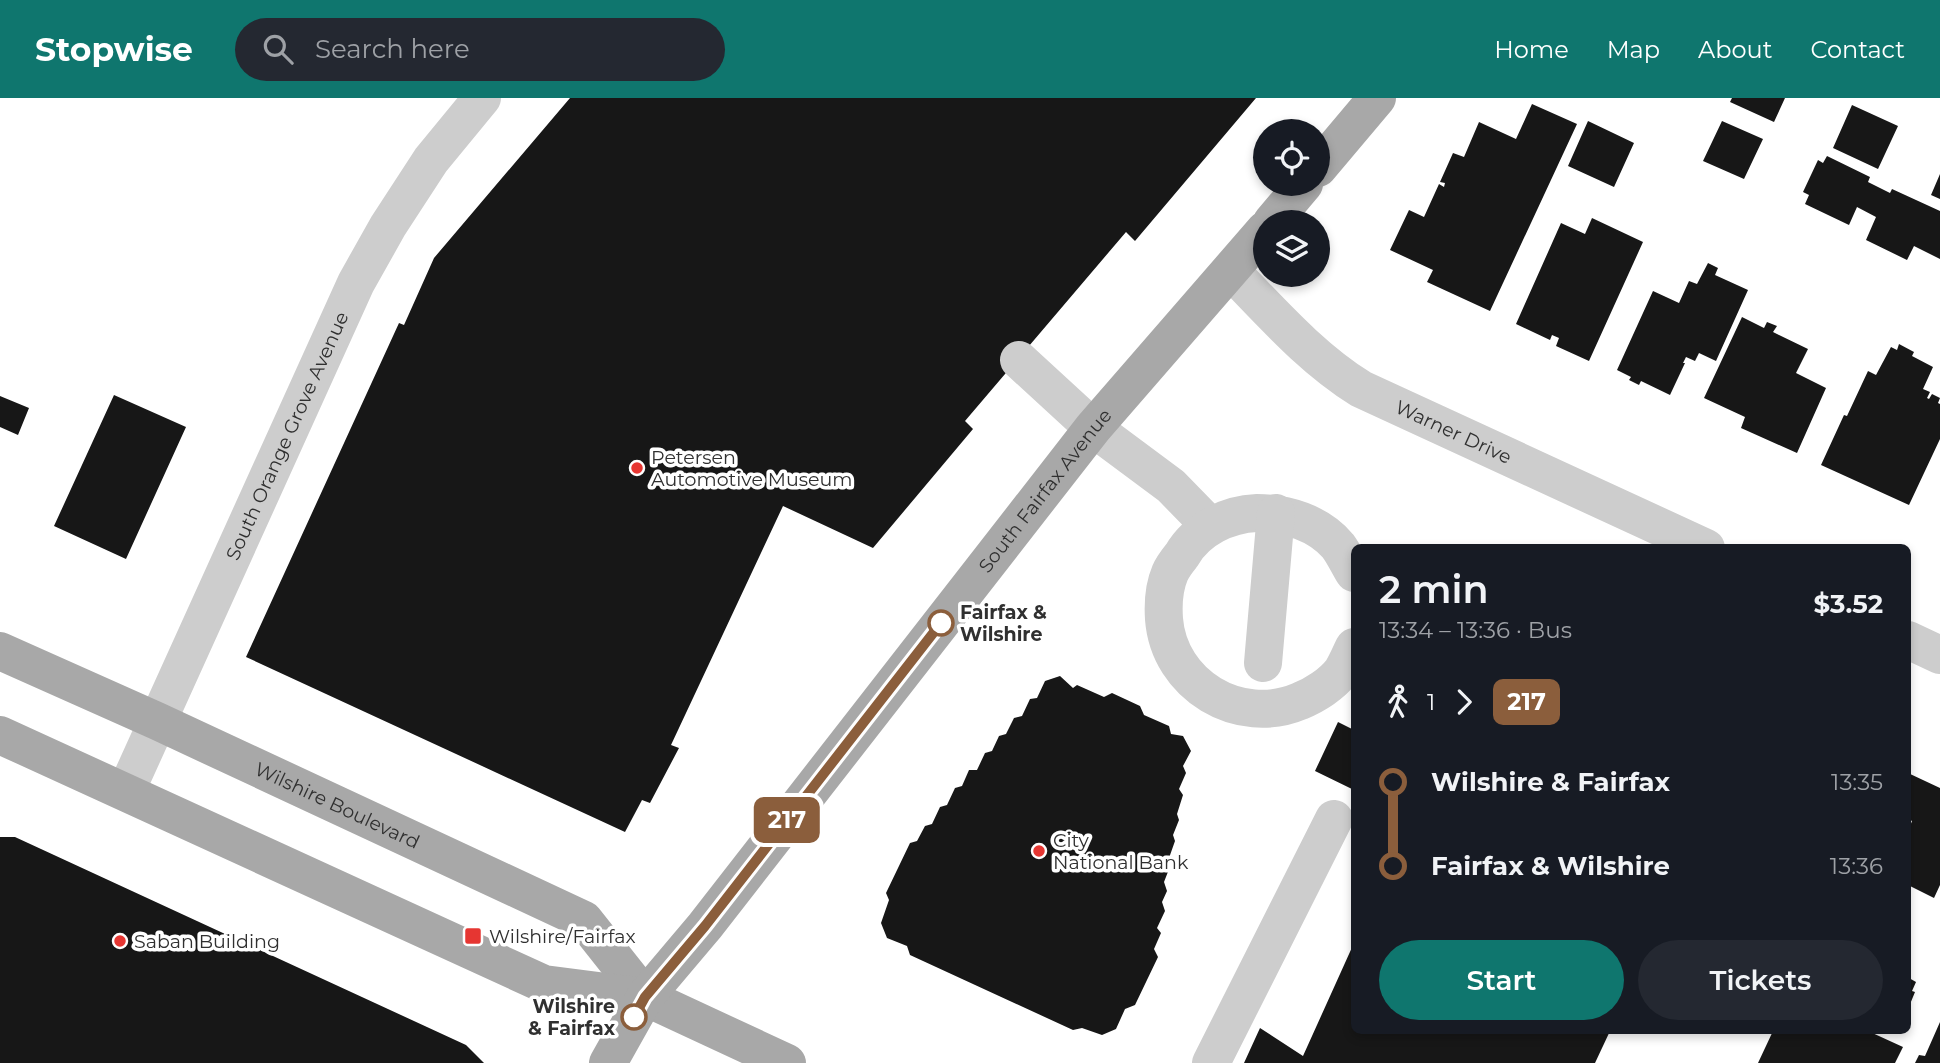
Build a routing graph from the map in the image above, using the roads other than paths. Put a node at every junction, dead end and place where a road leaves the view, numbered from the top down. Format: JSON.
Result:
{"nodes":[{"id":1,"x":482,"y":98,"type":"edge"},
{"id":2,"x":1377,"y":98,"type":"edge"},
{"id":3,"x":1330,"y":154,"type":"edge"},
{"id":4,"x":1294,"y":196,"type":"edge"},
{"id":5,"x":1282,"y":210,"type":"edge"},
{"id":6,"x":1253,"y":244,"type":"edge"},
{"id":7,"x":1231,"y":271,"type":"junction"},
{"id":8,"x":1019,"y":360,"type":"dead end"},
{"id":9,"x":1093,"y":428,"type":"junction"},
{"id":10,"x":1276,"y":513,"type":"junction"},
{"id":11,"x":1210,"y":526,"type":"junction"},
{"id":12,"x":1697,"y":544,"type":"edge"},
{"id":13,"x":1351,"y":568,"type":"edge"},
{"id":14,"x":1911,"y":641,"type":"edge"},
{"id":15,"x":0,"y":651,"type":"edge"},
{"id":16,"x":1351,"y":653,"type":"edge"},
{"id":17,"x":1940,"y":655,"type":"edge"},
{"id":18,"x":1262,"y":663,"type":"dead end"},
{"id":19,"x":157,"y":721,"type":"junction"},
{"id":20,"x":0,"y":735,"type":"edge"},
{"id":21,"x":126,"y":791,"type":"junction"},
{"id":22,"x":1334,"y":819,"type":"dead end"},
{"id":23,"x":645,"y":997,"type":"junction"},
{"id":24,"x":608,"y":1063,"type":"edge"},
{"id":25,"x":787,"y":1063,"type":"edge"},
{"id":26,"x":1211,"y":1063,"type":"edge"}],
"edges":[{"from":1,"to":19,"type":"street","name":"South Orange Grove Avenue"},
{"from":2,"to":3,"type":"main road"},
{"from":4,"to":5,"type":"main road"},
{"from":6,"to":7,"type":"main road","name":"South Fairfax Avenue"},
{"from":7,"to":9,"type":"main road","name":"South Fairfax Avenue"},
{"from":7,"to":12,"type":"street","name":"Warner Drive"},
{"from":8,"to":9,"type":"street"},
{"from":9,"to":11,"type":"street"},
{"from":9,"to":23,"type":"main road","name":"South Fairfax Avenue"},
{"from":10,"to":11,"type":"street"},
{"from":10,"to":13,"type":"street"},
{"from":10,"to":18,"type":"street"},
{"from":11,"to":16,"type":"street"},
{"from":14,"to":17,"type":"street"},
{"from":15,"to":19,"type":"main road","name":"Wilshire Boulevard"},
{"from":19,"to":21,"type":"street","name":"South Orange Grove Avenue"},
{"from":19,"to":23,"type":"main road","name":"Wilshire Boulevard"},
{"from":20,"to":21,"type":"main road","name":"Wilshire Boulevard"},
{"from":21,"to":23,"type":"main road","name":"Wilshire Boulevard"},
{"from":22,"to":26,"type":"street"},
{"from":23,"to":24,"type":"main road","name":"South Fairfax Avenue"},
{"from":23,"to":25,"type":"main road","name":"Wilshire Boulevard"}]}
